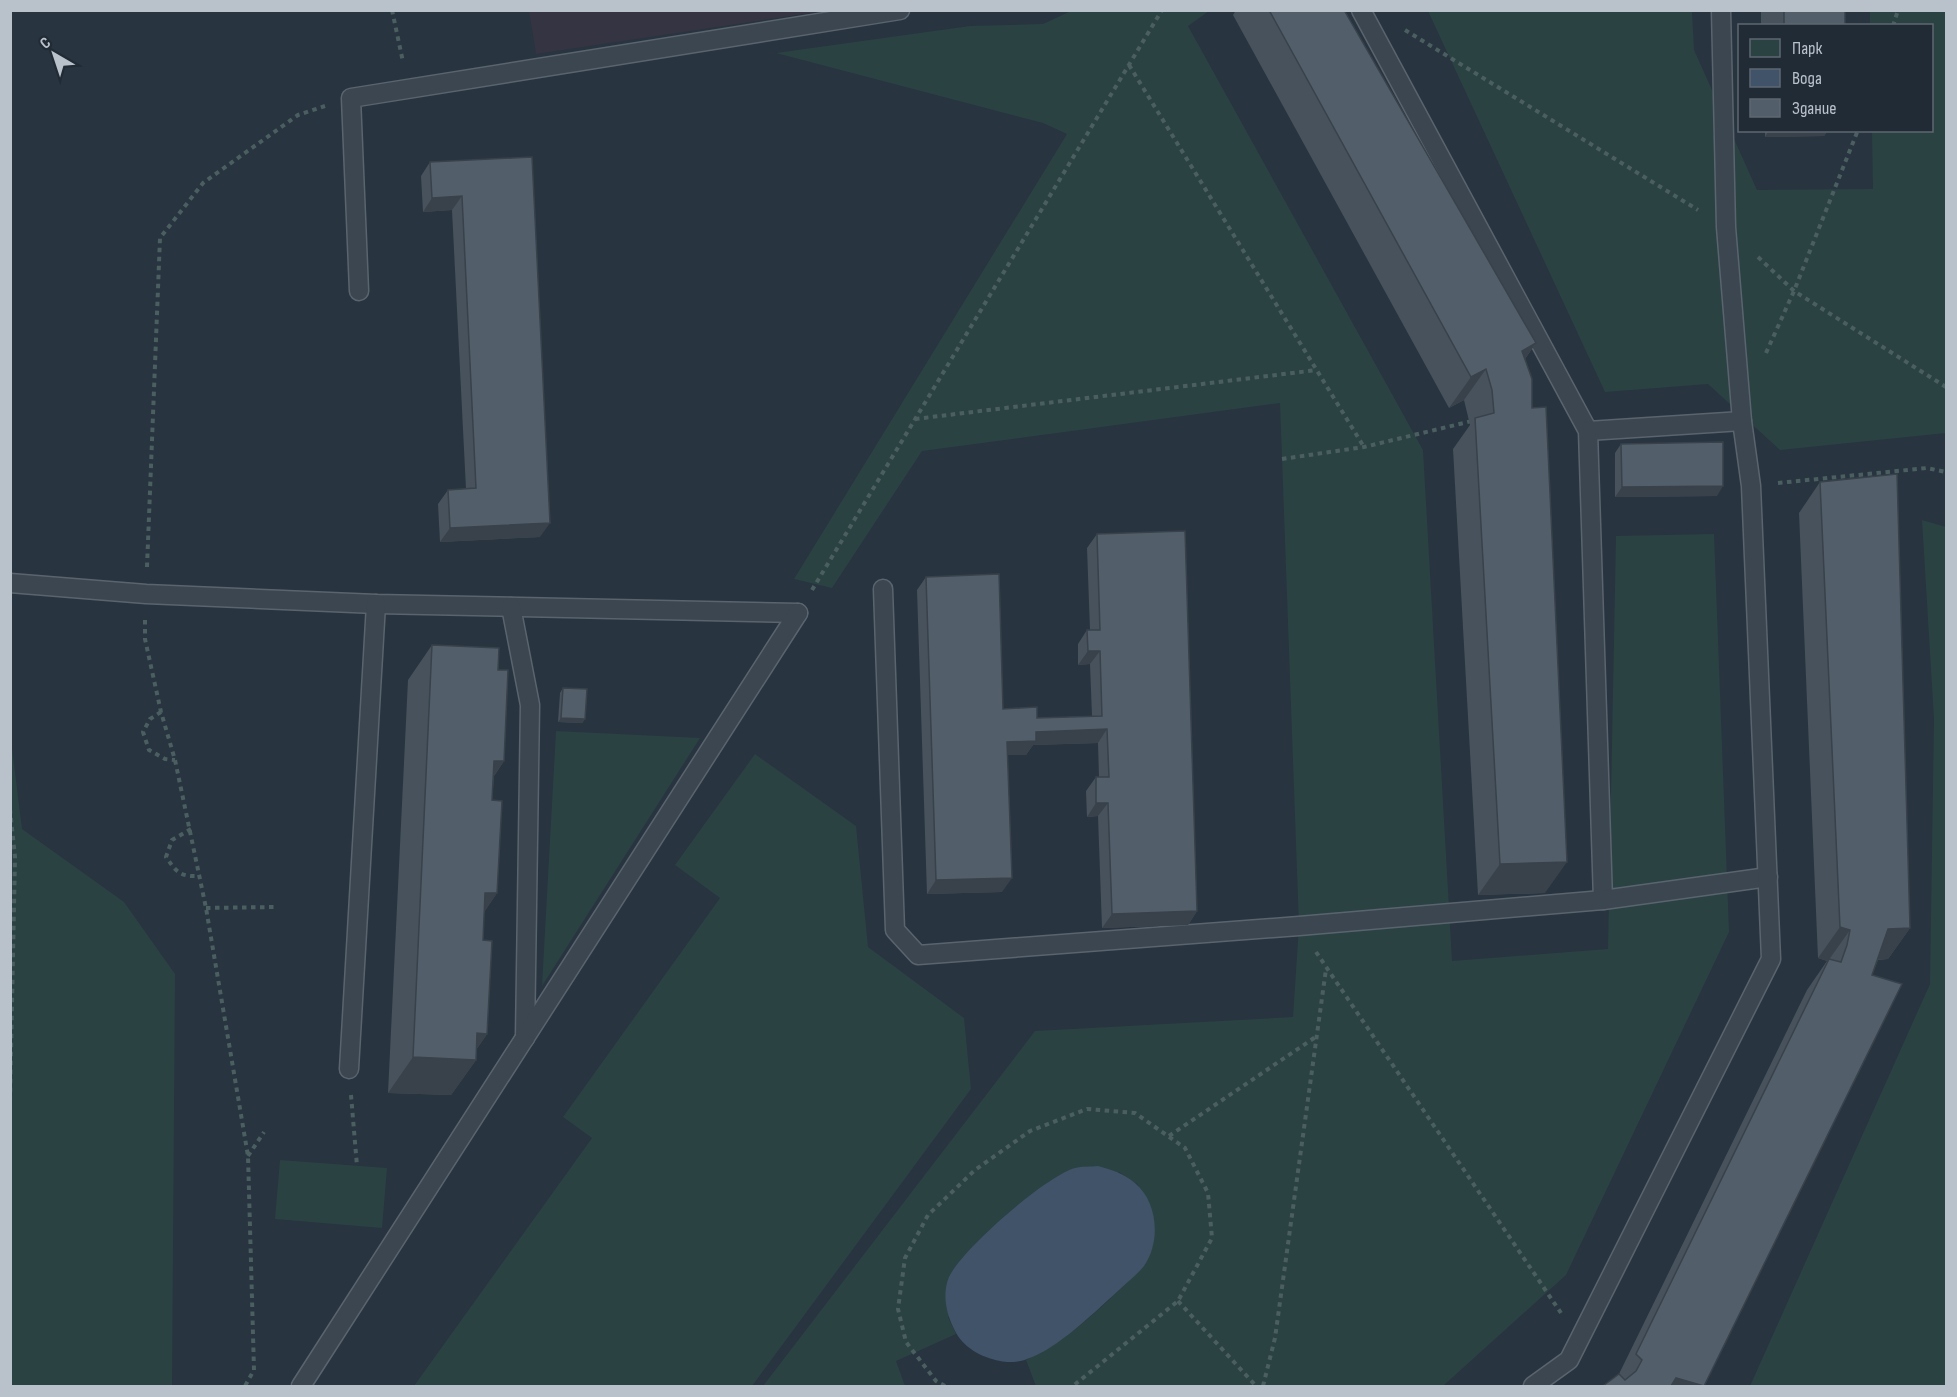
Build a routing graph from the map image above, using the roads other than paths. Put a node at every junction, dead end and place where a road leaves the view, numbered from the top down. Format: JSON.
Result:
{"nodes":[{"id":1,"x":900,"y":10,"type":"edge"},
{"id":2,"x":1361,"y":10,"type":"edge"},
{"id":3,"x":1721,"y":10,"type":"edge"},
{"id":4,"x":359,"y":291,"type":"dead end"},
{"id":5,"x":1742,"y":421,"type":"junction"},
{"id":6,"x":1587,"y":431,"type":"junction"},
{"id":7,"x":10,"y":583,"type":"edge"},
{"id":8,"x":883,"y":589,"type":"dead end"},
{"id":9,"x":376,"y":604,"type":"junction"},
{"id":10,"x":512,"y":606,"type":"junction"},
{"id":11,"x":1768,"y":877,"type":"junction"},
{"id":12,"x":1603,"y":900,"type":"junction"},
{"id":13,"x":525,"y":1038,"type":"junction"},
{"id":14,"x":349,"y":1069,"type":"road end"},
{"id":15,"x":301,"y":1386,"type":"edge"},
{"id":16,"x":1533,"y":1386,"type":"edge"}],
"edges":[{"from":1,"to":4,"type":"lane"},
{"from":2,"to":6,"type":"lane"},
{"from":3,"to":5,"type":"lane"},
{"from":5,"to":6,"type":"lane"},
{"from":5,"to":11,"type":"lane"},
{"from":6,"to":12,"type":"lane"},
{"from":7,"to":9,"type":"lane"},
{"from":8,"to":12,"type":"lane"},
{"from":9,"to":10,"type":"lane"},
{"from":9,"to":14,"type":"lane"},
{"from":10,"to":13,"type":"lane"},
{"from":10,"to":13,"type":"lane"},
{"from":11,"to":12,"type":"lane"},
{"from":11,"to":16,"type":"lane"},
{"from":13,"to":15,"type":"lane"}]}
